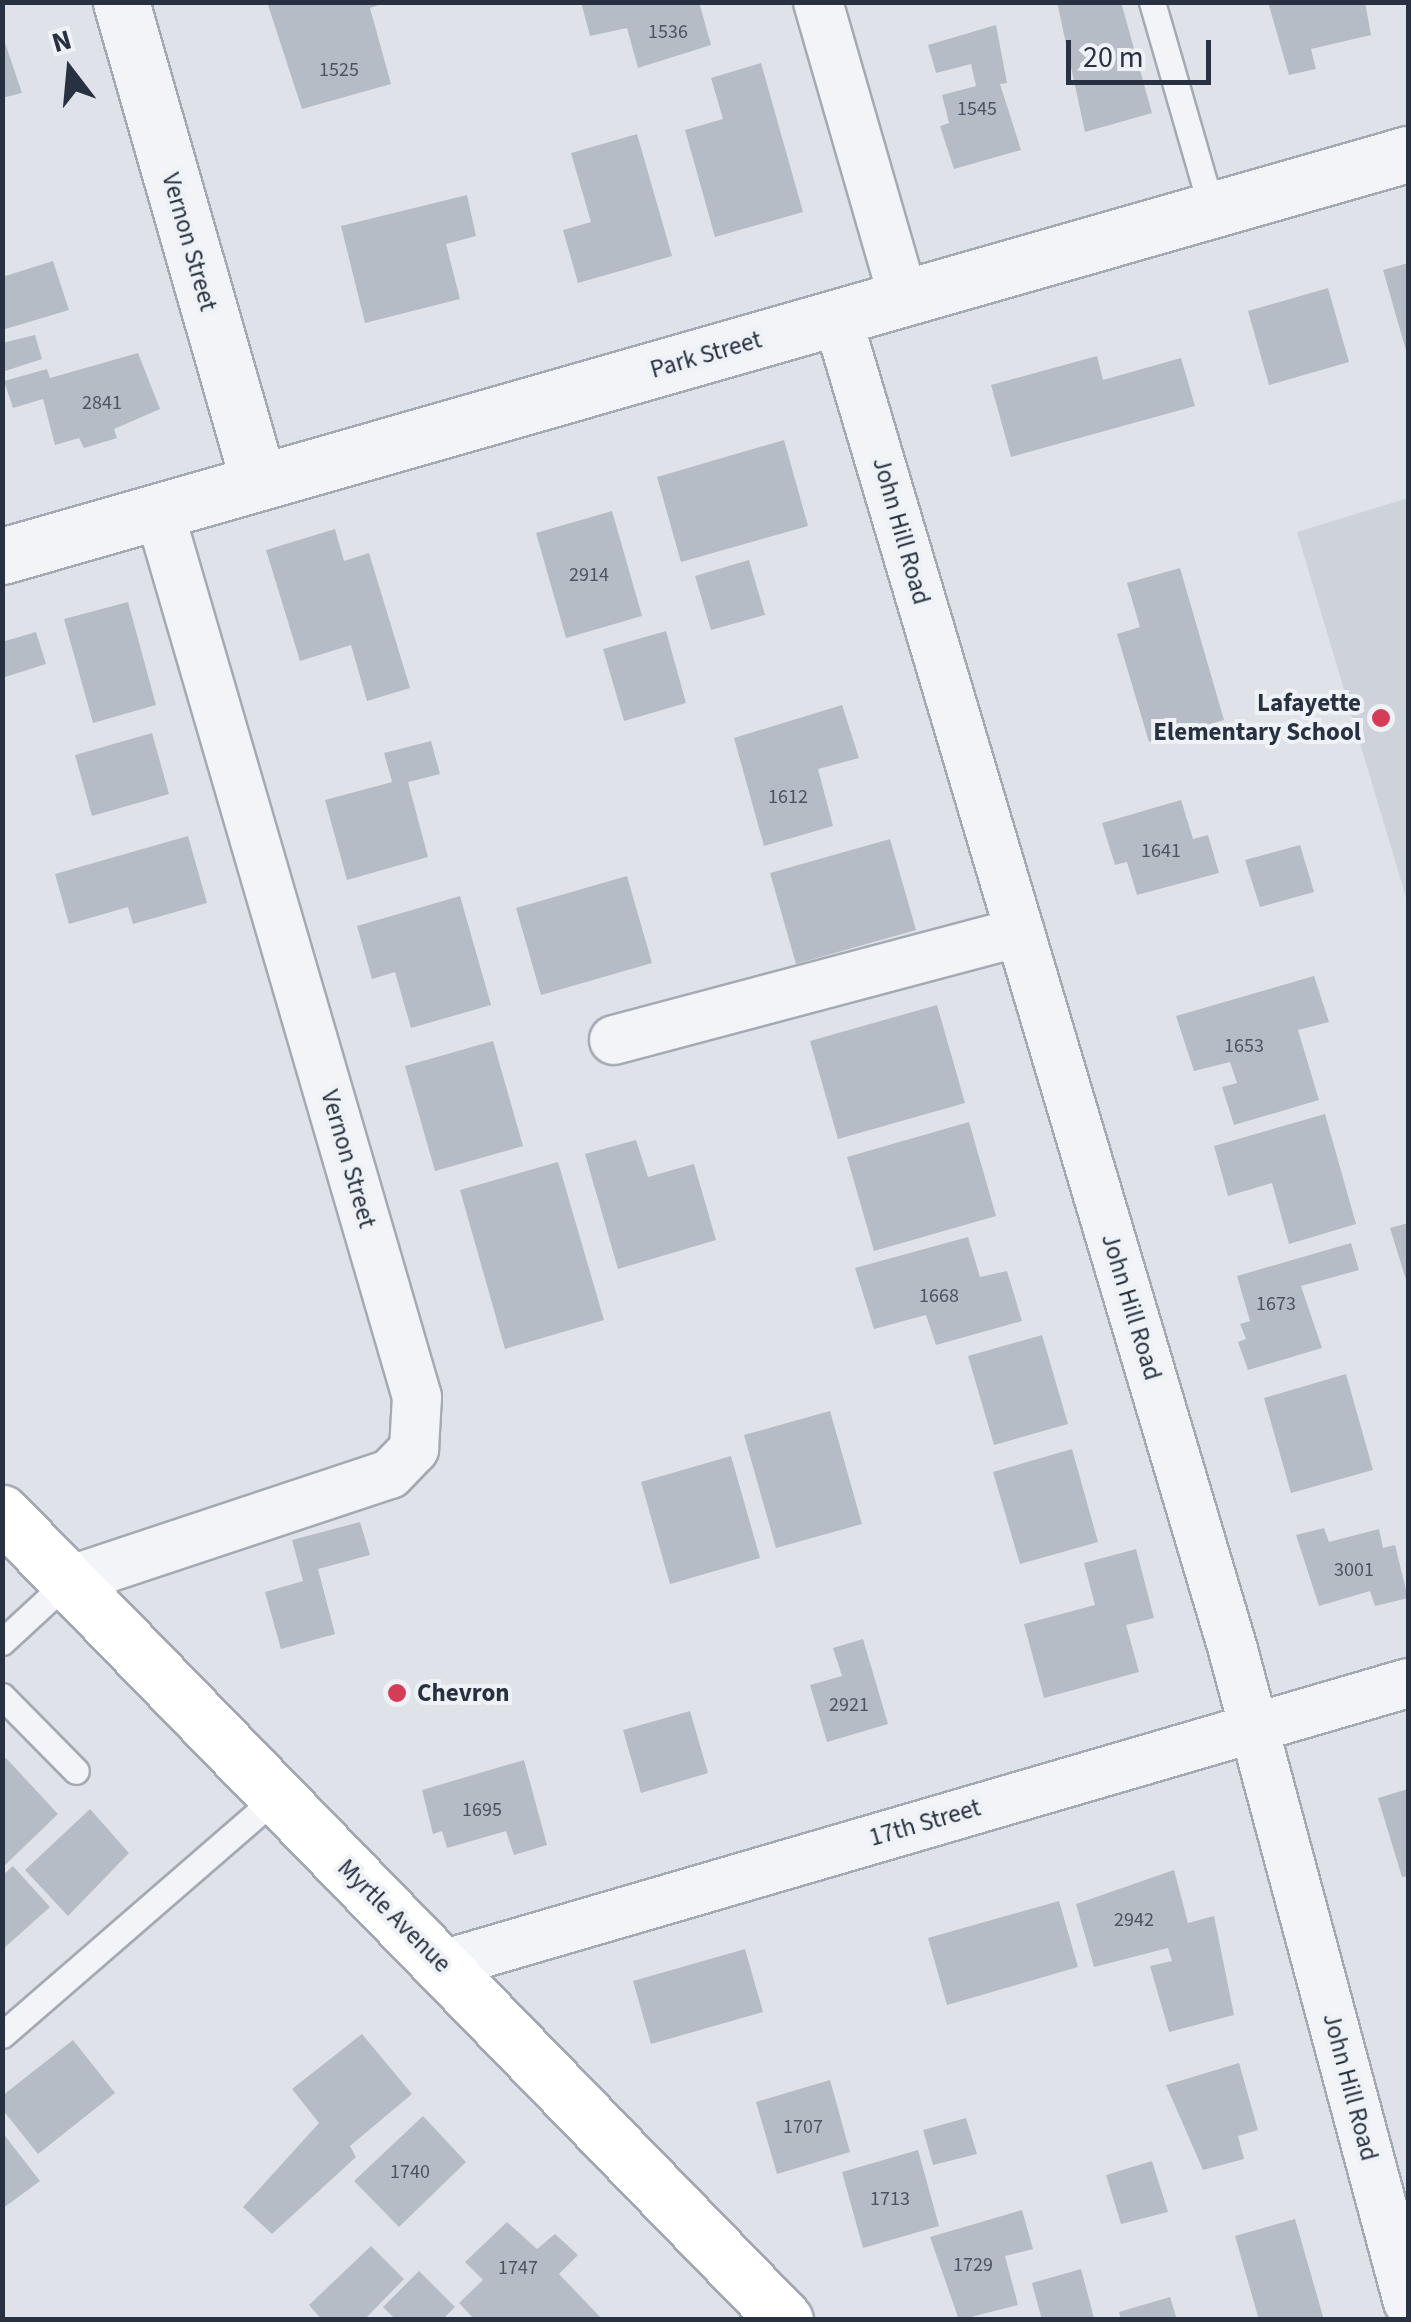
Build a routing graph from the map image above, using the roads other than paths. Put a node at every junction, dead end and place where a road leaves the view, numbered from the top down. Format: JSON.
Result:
{"nodes":[{"id":1,"x":122,"y":2,"type":"edge"},
{"id":2,"x":818,"y":2,"type":"edge"},
{"id":3,"x":1152,"y":2,"type":"edge"},
{"id":4,"x":1408,"y":154,"type":"edge"},
{"id":5,"x":1212,"y":210,"type":"junction"},
{"id":6,"x":903,"y":297,"type":"junction"},
{"id":7,"x":838,"y":317,"type":"junction"},
{"id":8,"x":258,"y":482,"type":"junction"},
{"id":9,"x":159,"y":511,"type":"junction"},
{"id":10,"x":2,"y":556,"type":"edge"},
{"id":11,"x":1020,"y":932,"type":"junction"},
{"id":12,"x":614,"y":1040,"type":"dead end"},
{"id":13,"x":2,"y":1513,"type":"edge"},
{"id":14,"x":68,"y":1582,"type":"junction"},
{"id":15,"x":2,"y":1642,"type":"edge"},
{"id":16,"x":1408,"y":1683,"type":"edge"},
{"id":17,"x":2,"y":1696,"type":"edge"},
{"id":18,"x":1252,"y":1728,"type":"junction"},
{"id":19,"x":76,"y":1770,"type":"dead end"},
{"id":20,"x":276,"y":1798,"type":"junction"},
{"id":21,"x":442,"y":1965,"type":"junction"},
{"id":22,"x":2,"y":2035,"type":"edge"},
{"id":23,"x":1408,"y":2302,"type":"edge"},
{"id":24,"x":785,"y":2320,"type":"edge"}],
"edges":[{"from":1,"to":8,"type":"street","name":"Vernon Street"},
{"from":2,"to":6,"type":"street"},
{"from":3,"to":5,"type":"lane"},
{"from":4,"to":5,"type":"street","name":"Park Street"},
{"from":5,"to":6,"type":"street","name":"Park Street"},
{"from":6,"to":7,"type":"street","name":"Park Street"},
{"from":7,"to":8,"type":"street","name":"Park Street"},
{"from":7,"to":11,"type":"street","name":"John Hill Road"},
{"from":8,"to":9,"type":"street","name":"Park Street"},
{"from":9,"to":10,"type":"street","name":"Park Street"},
{"from":9,"to":14,"type":"street","name":"Vernon Street"},
{"from":11,"to":12,"type":"street"},
{"from":11,"to":18,"type":"street","name":"John Hill Road"},
{"from":13,"to":14,"type":"main road","name":"Myrtle Avenue"},
{"from":14,"to":15,"type":"lane"},
{"from":14,"to":20,"type":"main road","name":"Myrtle Avenue"},
{"from":16,"to":18,"type":"street","name":"17th Street"},
{"from":17,"to":19,"type":"lane"},
{"from":18,"to":21,"type":"street","name":"17th Street"},
{"from":18,"to":23,"type":"street","name":"John Hill Road"},
{"from":20,"to":21,"type":"main road","name":"Myrtle Avenue"},
{"from":20,"to":22,"type":"lane"},
{"from":21,"to":24,"type":"main road","name":"Myrtle Avenue"}]}
